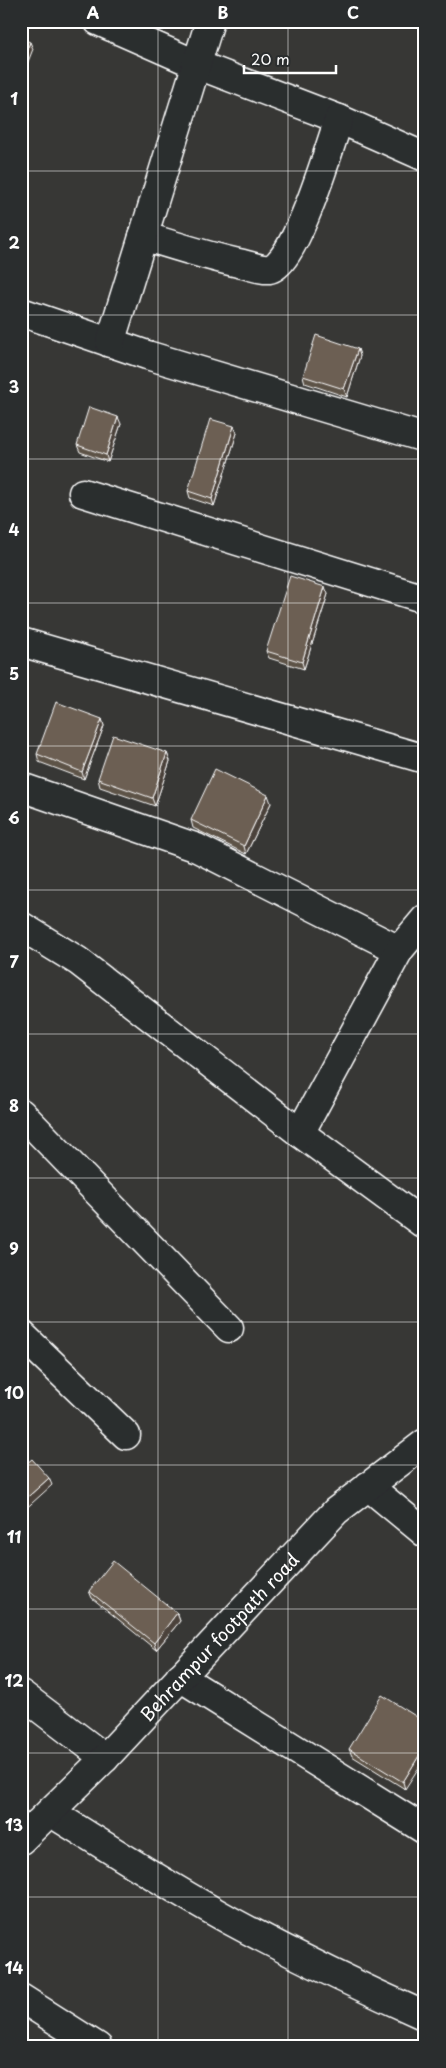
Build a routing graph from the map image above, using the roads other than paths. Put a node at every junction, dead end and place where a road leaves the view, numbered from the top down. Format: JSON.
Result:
{"nodes":[{"id":1,"x":98,"y":21,"type":"edge"},
{"id":2,"x":210,"y":21,"type":"edge"},
{"id":3,"x":198,"y":65,"type":"junction"},
{"id":4,"x":339,"y":119,"type":"junction"},
{"id":5,"x":425,"y":157,"type":"edge"},
{"id":6,"x":143,"y":236,"type":"junction"},
{"id":7,"x":21,"y":312,"type":"edge"},
{"id":8,"x":110,"y":343,"type":"junction"},
{"id":9,"x":425,"y":438,"type":"edge"},
{"id":10,"x":83,"y":493,"type":"dead end"},
{"id":11,"x":425,"y":599,"type":"edge"},
{"id":12,"x":21,"y":642,"type":"edge"},
{"id":13,"x":425,"y":759,"type":"edge"},
{"id":14,"x":21,"y":787,"type":"edge"},
{"id":15,"x":425,"y":919,"type":"edge"},
{"id":16,"x":21,"y":926,"type":"edge"},
{"id":17,"x":399,"y":950,"type":"junction"},
{"id":18,"x":21,"y":1113,"type":"edge"},
{"id":19,"x":300,"y":1133,"type":"junction"},
{"id":20,"x":425,"y":1225,"type":"edge"},
{"id":21,"x":229,"y":1328,"type":"dead end"},
{"id":22,"x":21,"y":1334,"type":"edge"},
{"id":23,"x":126,"y":1435,"type":"dead end"},
{"id":24,"x":425,"y":1442,"type":"edge"},
{"id":25,"x":368,"y":1486,"type":"junction"},
{"id":26,"x":425,"y":1533,"type":"edge"},
{"id":27,"x":180,"y":1677,"type":"junction"},
{"id":28,"x":21,"y":1694,"type":"edge"},
{"id":29,"x":104,"y":1758,"type":"junction"},
{"id":30,"x":50,"y":1812,"type":"junction"},
{"id":31,"x":425,"y":1830,"type":"edge"},
{"id":32,"x":21,"y":1840,"type":"edge"},
{"id":33,"x":21,"y":1998,"type":"edge"},
{"id":34,"x":425,"y":2016,"type":"edge"},
{"id":35,"x":98,"y":2047,"type":"edge"}],
"edges":[{"from":1,"to":3,"type":"street"},
{"from":2,"to":3,"type":"street"},
{"from":3,"to":4,"type":"street"},
{"from":3,"to":6,"type":"street"},
{"from":4,"to":5,"type":"street"},
{"from":4,"to":6,"type":"street"},
{"from":6,"to":8,"type":"street"},
{"from":7,"to":8,"type":"street"},
{"from":8,"to":9,"type":"street"},
{"from":10,"to":11,"type":"street"},
{"from":12,"to":13,"type":"street"},
{"from":14,"to":17,"type":"street"},
{"from":15,"to":17,"type":"street"},
{"from":16,"to":19,"type":"street"},
{"from":17,"to":19,"type":"street"},
{"from":18,"to":21,"type":"street"},
{"from":19,"to":20,"type":"street"},
{"from":22,"to":23,"type":"street"},
{"from":24,"to":25,"type":"street","name":"Behrampur footpath road"},
{"from":25,"to":26,"type":"street"},
{"from":25,"to":27,"type":"street","name":"Behrampur footpath road"},
{"from":27,"to":29,"type":"street","name":"Behrampur footpath road"},
{"from":27,"to":31,"type":"street"},
{"from":28,"to":29,"type":"street"},
{"from":29,"to":30,"type":"street","name":"Behrampur footpath road"},
{"from":30,"to":32,"type":"street","name":"Behrampur footpath road"},
{"from":30,"to":34,"type":"street"},
{"from":33,"to":35,"type":"street"}]}
